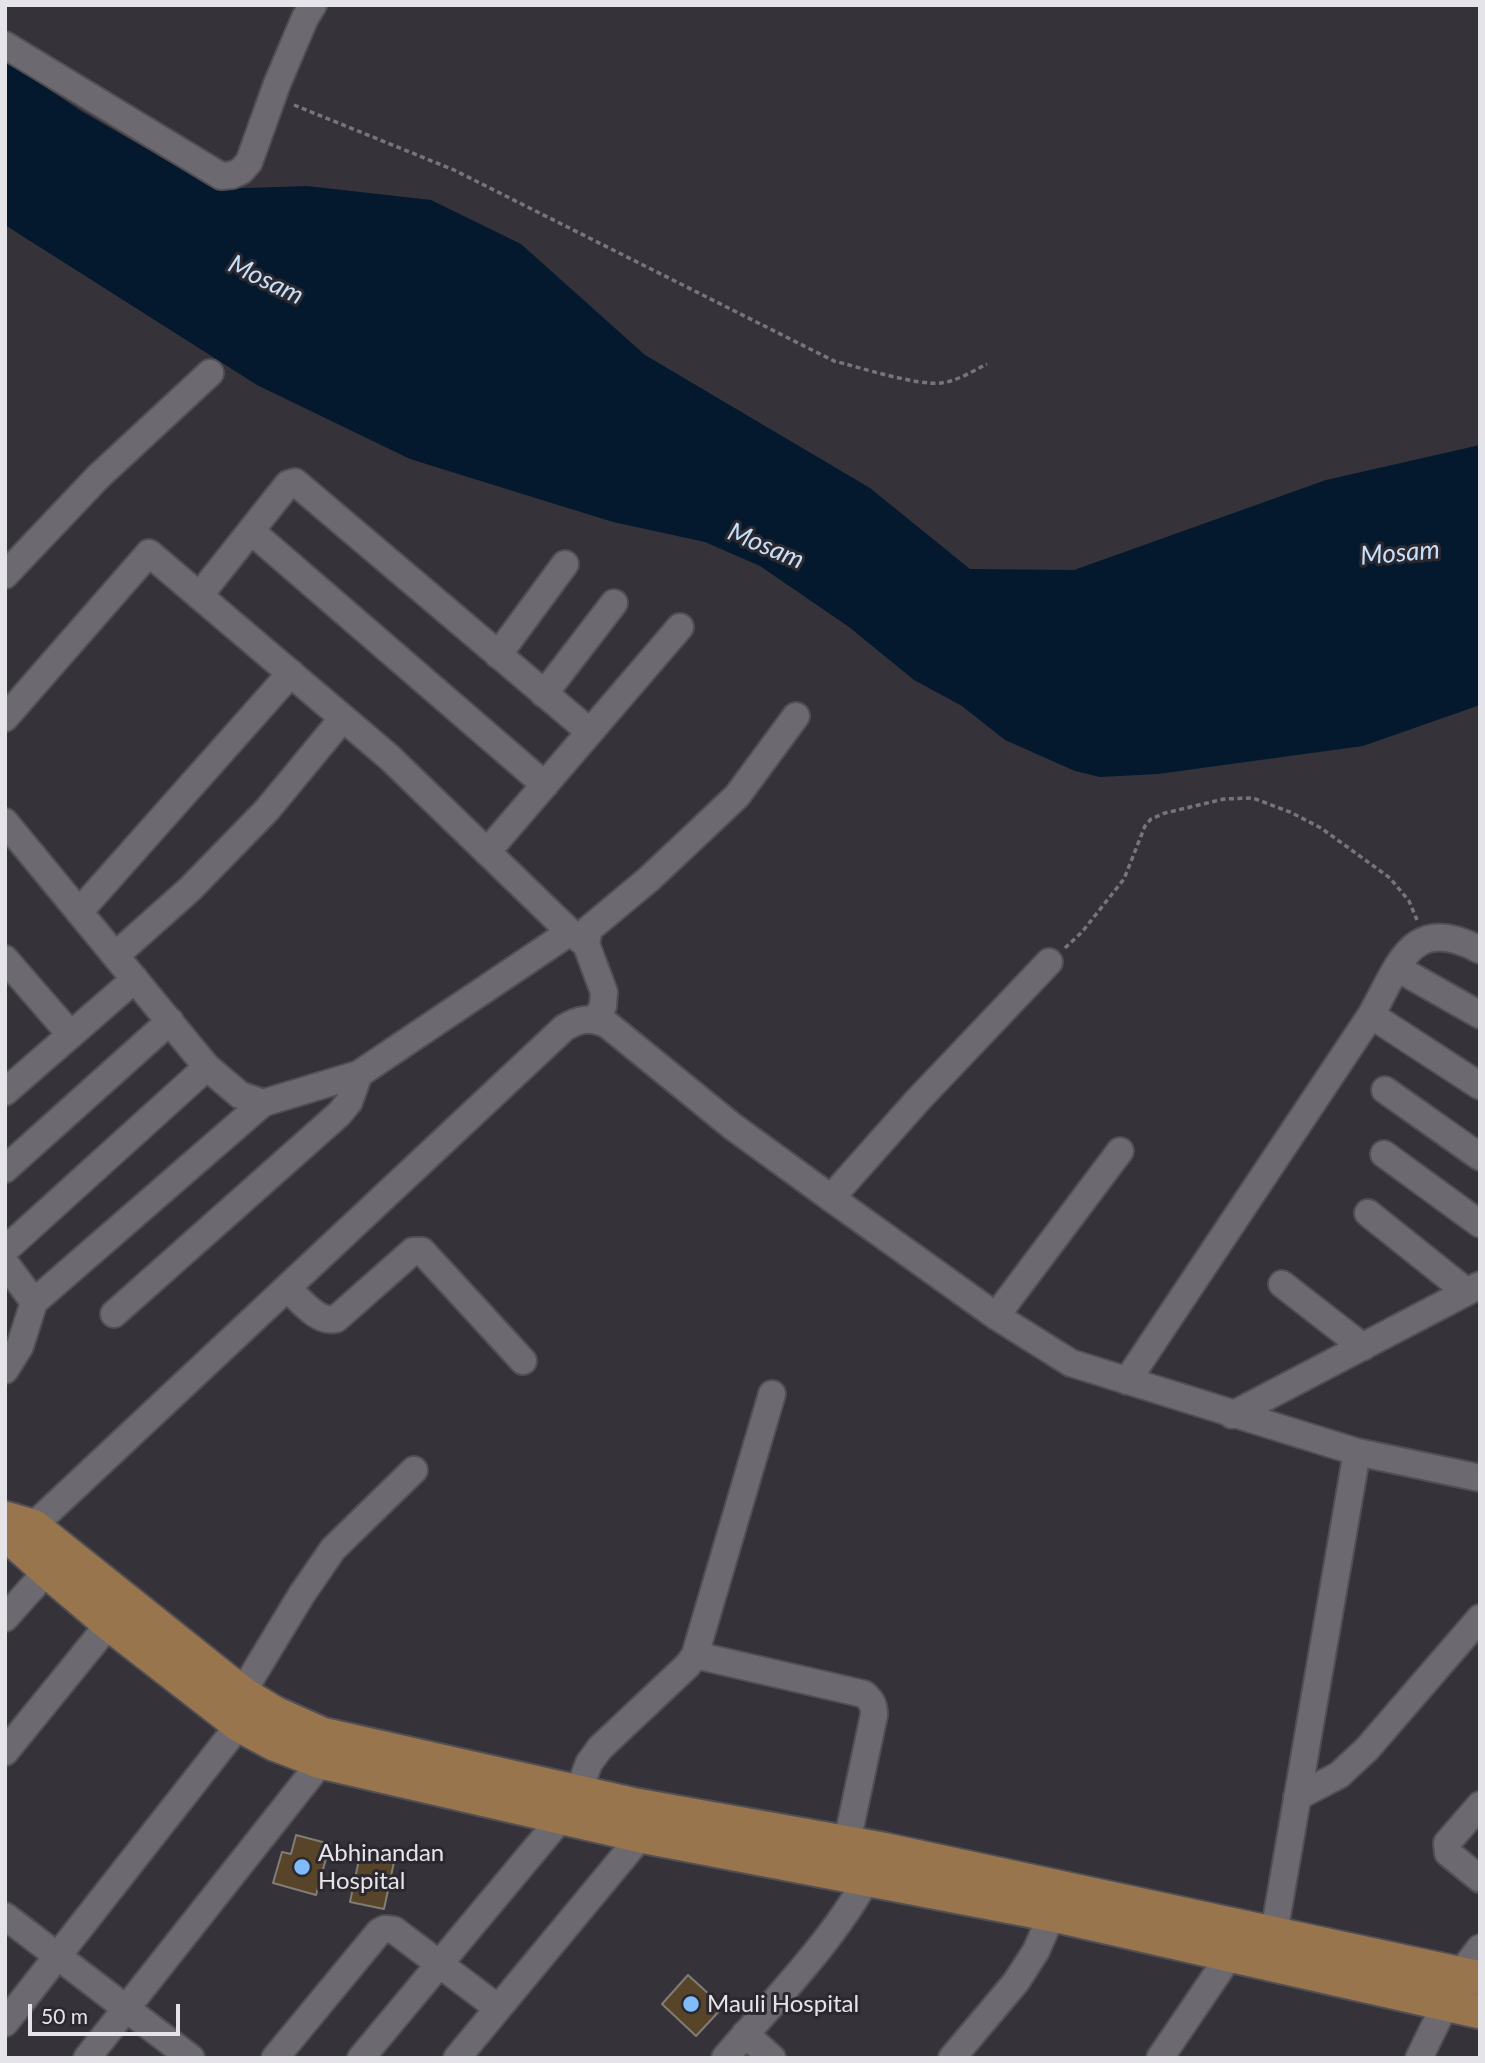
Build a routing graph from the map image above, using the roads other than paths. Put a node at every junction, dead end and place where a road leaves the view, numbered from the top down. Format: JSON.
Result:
{"nodes":[{"id":1,"x":313,"y":5,"type":"edge"},
{"id":2,"x":5,"y":46,"type":"edge"},
{"id":3,"x":210,"y":373,"type":"dead end"},
{"id":4,"x":251,"y":531,"type":"junction"},
{"id":5,"x":565,"y":564,"type":"dead end"},
{"id":6,"x":8,"y":565,"type":"edge"},
{"id":7,"x":199,"y":596,"type":"junction"},
{"id":8,"x":614,"y":603,"type":"dead end"},
{"id":9,"x":680,"y":627,"type":"dead end"},
{"id":10,"x":498,"y":655,"type":"junction"},
{"id":11,"x":291,"y":673,"type":"junction"},
{"id":12,"x":544,"y":694,"type":"junction"},
{"id":13,"x":796,"y":716,"type":"dead end"},
{"id":14,"x":5,"y":718,"type":"edge"},
{"id":15,"x":343,"y":718,"type":"junction"},
{"id":16,"x":590,"y":733,"type":"junction"},
{"id":17,"x":545,"y":785,"type":"junction"},
{"id":18,"x":5,"y":822,"type":"edge"},
{"id":19,"x":487,"y":852,"type":"junction"},
{"id":20,"x":79,"y":912,"type":"junction"},
{"id":21,"x":578,"y":938,"type":"junction"},
{"id":22,"x":1480,"y":950,"type":"edge"},
{"id":23,"x":116,"y":956,"type":"junction"},
{"id":24,"x":5,"y":959,"type":"edge"},
{"id":25,"x":1049,"y":962,"type":"road end"},
{"id":26,"x":1397,"y":968,"type":"junction"},
{"id":27,"x":135,"y":979,"type":"junction"},
{"id":28,"x":1371,"y":1015,"type":"junction"},
{"id":29,"x":1480,"y":1015,"type":"edge"},
{"id":30,"x":596,"y":1018,"type":"junction"},
{"id":31,"x":170,"y":1021,"type":"junction"},
{"id":32,"x":71,"y":1035,"type":"junction"},
{"id":33,"x":207,"y":1067,"type":"junction"},
{"id":34,"x":359,"y":1074,"type":"junction"},
{"id":35,"x":10,"y":1078,"type":"edge"},
{"id":36,"x":1480,"y":1086,"type":"edge"},
{"id":37,"x":1385,"y":1090,"type":"dead end"},
{"id":38,"x":263,"y":1103,"type":"junction"},
{"id":39,"x":1121,"y":1151,"type":"dead end"},
{"id":40,"x":1384,"y":1154,"type":"dead end"},
{"id":41,"x":1480,"y":1157,"type":"edge"},
{"id":42,"x":5,"y":1169,"type":"edge"},
{"id":43,"x":831,"y":1198,"type":"junction"},
{"id":44,"x":1368,"y":1213,"type":"dead end"},
{"id":45,"x":1480,"y":1224,"type":"edge"},
{"id":46,"x":5,"y":1250,"type":"edge"},
{"id":47,"x":5,"y":1263,"type":"edge"},
{"id":48,"x":1282,"y":1284,"type":"dead end"},
{"id":49,"x":287,"y":1288,"type":"junction"},
{"id":50,"x":1473,"y":1289,"type":"edge"},
{"id":51,"x":34,"y":1301,"type":"junction"},
{"id":52,"x":114,"y":1314,"type":"dead end"},
{"id":53,"x":996,"y":1316,"type":"junction"},
{"id":54,"x":1363,"y":1347,"type":"junction"},
{"id":55,"x":523,"y":1361,"type":"dead end"},
{"id":56,"x":5,"y":1370,"type":"edge"},
{"id":57,"x":1127,"y":1381,"type":"junction"},
{"id":58,"x":772,"y":1394,"type":"dead end"},
{"id":59,"x":1232,"y":1415,"type":"junction"},
{"id":60,"x":1357,"y":1452,"type":"junction"},
{"id":61,"x":414,"y":1470,"type":"dead end"},
{"id":62,"x":1480,"y":1478,"type":"edge"},
{"id":63,"x":15,"y":1526,"type":"edge"},
{"id":64,"x":47,"y":1571,"type":"junction"},
{"id":65,"x":5,"y":1618,"type":"edge"},
{"id":66,"x":1480,"y":1618,"type":"edge"},
{"id":67,"x":109,"y":1624,"type":"junction"},
{"id":68,"x":695,"y":1655,"type":"junction"},
{"id":69,"x":240,"y":1709,"type":"junction"},
{"id":70,"x":328,"y":1749,"type":"junction"},
{"id":71,"x":5,"y":1752,"type":"edge"},
{"id":72,"x":1297,"y":1797,"type":"junction"},
{"id":73,"x":570,"y":1805,"type":"junction"},
{"id":74,"x":1480,"y":1805,"type":"edge"},
{"id":75,"x":650,"y":1822,"type":"junction"},
{"id":76,"x":847,"y":1842,"type":"junction"},
{"id":77,"x":882,"y":1849,"type":"junction"},
{"id":78,"x":1480,"y":1879,"type":"edge"},
{"id":79,"x":867,"y":1880,"type":"junction"},
{"id":80,"x":1058,"y":1901,"type":"junction"},
{"id":81,"x":5,"y":1916,"type":"edge"},
{"id":82,"x":1274,"y":1933,"type":"junction"},
{"id":83,"x":57,"y":1955,"type":"junction"},
{"id":84,"x":1230,"y":1955,"type":"junction"},
{"id":85,"x":440,"y":1963,"type":"junction"},
{"id":86,"x":1473,"y":1966,"type":"edge"},
{"id":87,"x":1445,"y":2004,"type":"junction"},
{"id":88,"x":126,"y":2008,"type":"junction"},
{"id":89,"x":498,"y":2008,"type":"junction"},
{"id":90,"x":1480,"y":2012,"type":"edge"},
{"id":91,"x":5,"y":2023,"type":"edge"},
{"id":92,"x":746,"y":2034,"type":"junction"},
{"id":93,"x":87,"y":2058,"type":"edge"},
{"id":94,"x":191,"y":2058,"type":"edge"},
{"id":95,"x":275,"y":2058,"type":"edge"},
{"id":96,"x":361,"y":2058,"type":"edge"},
{"id":97,"x":457,"y":2058,"type":"edge"},
{"id":98,"x":725,"y":2058,"type":"edge"},
{"id":99,"x":772,"y":2058,"type":"edge"},
{"id":100,"x":952,"y":2058,"type":"edge"},
{"id":101,"x":1160,"y":2058,"type":"edge"},
{"id":102,"x":1419,"y":2058,"type":"edge"}],
"edges":[{"from":1,"to":2,"type":"street"},
{"from":3,"to":6,"type":"street"},
{"from":4,"to":7,"type":"street"},
{"from":4,"to":10,"type":"street"},
{"from":4,"to":17,"type":"street"},
{"from":5,"to":10,"type":"street"},
{"from":7,"to":11,"type":"street"},
{"from":7,"to":14,"type":"street"},
{"from":8,"to":12,"type":"street"},
{"from":9,"to":16,"type":"street"},
{"from":10,"to":12,"type":"street"},
{"from":11,"to":15,"type":"street"},
{"from":11,"to":20,"type":"street"},
{"from":12,"to":16,"type":"street"},
{"from":13,"to":21,"type":"street"},
{"from":15,"to":19,"type":"street"},
{"from":15,"to":23,"type":"street"},
{"from":16,"to":17,"type":"street"},
{"from":17,"to":19,"type":"street"},
{"from":18,"to":20,"type":"street"},
{"from":19,"to":21,"type":"street"},
{"from":20,"to":23,"type":"street"},
{"from":21,"to":30,"type":"street"},
{"from":21,"to":34,"type":"street"},
{"from":22,"to":26,"type":"street"},
{"from":23,"to":27,"type":"street"},
{"from":24,"to":32,"type":"street"},
{"from":25,"to":43,"type":"street"},
{"from":26,"to":28,"type":"street"},
{"from":26,"to":29,"type":"street"},
{"from":27,"to":31,"type":"street"},
{"from":27,"to":32,"type":"street"},
{"from":28,"to":36,"type":"street"},
{"from":28,"to":57,"type":"street"},
{"from":30,"to":43,"type":"street"},
{"from":30,"to":49,"type":"street"},
{"from":31,"to":33,"type":"street"},
{"from":31,"to":42,"type":"street"},
{"from":32,"to":35,"type":"street"},
{"from":33,"to":38,"type":"street"},
{"from":33,"to":46,"type":"street"},
{"from":34,"to":38,"type":"street"},
{"from":34,"to":52,"type":"street"},
{"from":37,"to":41,"type":"street"},
{"from":38,"to":51,"type":"street"},
{"from":39,"to":53,"type":"street"},
{"from":40,"to":45,"type":"street"},
{"from":43,"to":53,"type":"street"},
{"from":44,"to":50,"type":"street"},
{"from":47,"to":51,"type":"street"},
{"from":48,"to":54,"type":"street"},
{"from":49,"to":55,"type":"street"},
{"from":49,"to":63,"type":"street"},
{"from":50,"to":54,"type":"street"},
{"from":51,"to":56,"type":"street"},
{"from":53,"to":57,"type":"street"},
{"from":54,"to":59,"type":"street"},
{"from":57,"to":59,"type":"street"},
{"from":58,"to":68,"type":"street"},
{"from":59,"to":60,"type":"street"},
{"from":60,"to":62,"type":"street"},
{"from":60,"to":72,"type":"street"},
{"from":61,"to":69,"type":"street"},
{"from":63,"to":64,"type":"main road"},
{"from":63,"to":69,"type":"main road"},
{"from":64,"to":65,"type":"street"},
{"from":64,"to":67,"type":"main road"},
{"from":66,"to":72,"type":"street"},
{"from":67,"to":69,"type":"main road"},
{"from":67,"to":71,"type":"street"},
{"from":68,"to":73,"type":"street"},
{"from":68,"to":76,"type":"street"},
{"from":69,"to":70,"type":"main road"},
{"from":69,"to":83,"type":"street"},
{"from":70,"to":73,"type":"main road"},
{"from":70,"to":88,"type":"street"},
{"from":72,"to":82,"type":"street"},
{"from":73,"to":75,"type":"main road"},
{"from":73,"to":85,"type":"street"},
{"from":74,"to":78,"type":"street"},
{"from":75,"to":76,"type":"main road"},
{"from":75,"to":79,"type":"main road"},
{"from":75,"to":89,"type":"street"},
{"from":76,"to":77,"type":"main road"},
{"from":77,"to":79,"type":"street"},
{"from":77,"to":80,"type":"main road"},
{"from":79,"to":80,"type":"main road"},
{"from":79,"to":92,"type":"street"},
{"from":80,"to":82,"type":"main road"},
{"from":80,"to":84,"type":"main road"},
{"from":80,"to":100,"type":"street"},
{"from":81,"to":83,"type":"street"},
{"from":82,"to":86,"type":"main road"},
{"from":83,"to":88,"type":"street"},
{"from":83,"to":91,"type":"street"},
{"from":84,"to":87,"type":"main road"},
{"from":84,"to":101,"type":"street"},
{"from":85,"to":89,"type":"street"},
{"from":85,"to":95,"type":"street"},
{"from":85,"to":96,"type":"street"},
{"from":86,"to":87,"type":"street"},
{"from":87,"to":90,"type":"main road"},
{"from":87,"to":102,"type":"street"},
{"from":88,"to":93,"type":"street"},
{"from":88,"to":94,"type":"street"},
{"from":89,"to":97,"type":"street"},
{"from":92,"to":98,"type":"street"},
{"from":92,"to":99,"type":"street"}]}
